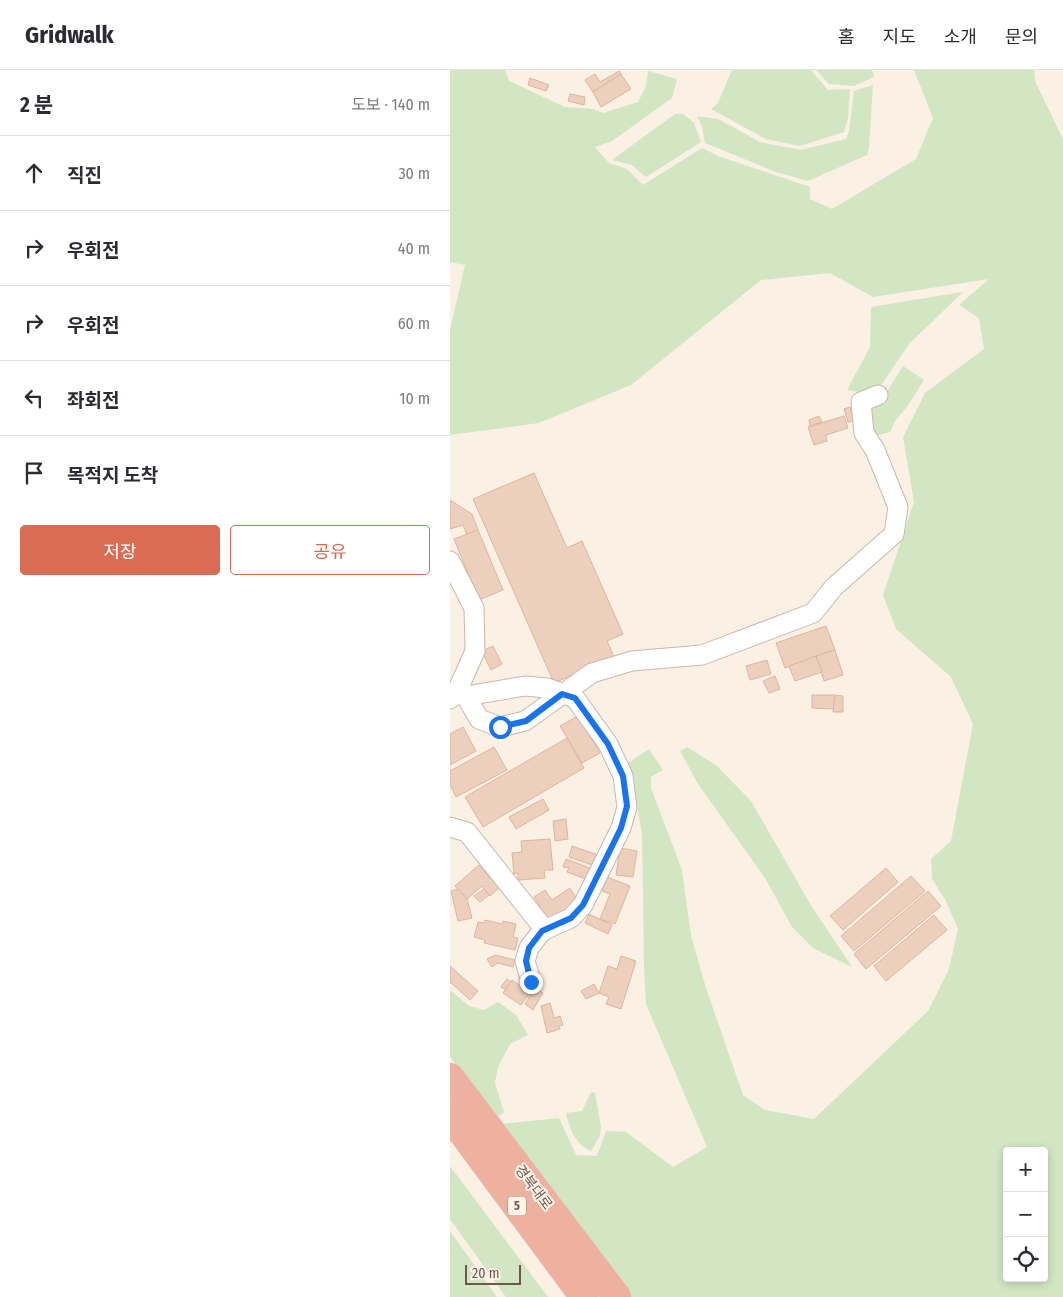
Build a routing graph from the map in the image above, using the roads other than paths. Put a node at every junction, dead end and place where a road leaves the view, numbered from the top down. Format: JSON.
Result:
{"nodes":[{"id":1,"x":878,"y":395,"type":"dead end"},
{"id":2,"x":450,"y":561,"type":"edge"},
{"id":3,"x":562,"y":694,"type":"junction"},
{"id":4,"x":457,"y":696,"type":"edge"},
{"id":5,"x":450,"y":827,"type":"edge"},
{"id":6,"x":545,"y":930,"type":"junction"},
{"id":7,"x":531,"y":982,"type":"dead end"},
{"id":8,"x":450,"y":1077,"type":"edge"},
{"id":9,"x":450,"y":1116,"type":"edge"},
{"id":10,"x":584,"y":1297,"type":"edge"},
{"id":11,"x":617,"y":1297,"type":"edge"}],
"edges":[{"from":1,"to":3,"type":"street"},
{"from":2,"to":4,"type":"street"},
{"from":3,"to":4,"type":"street"},
{"from":3,"to":4,"type":"street"},
{"from":3,"to":6,"type":"street"},
{"from":5,"to":6,"type":"street"},
{"from":6,"to":7,"type":"street"},
{"from":8,"to":11,"type":"highway","name":"경북대로"},
{"from":9,"to":10,"type":"highway","name":"경북대로","number":"5"}]}
